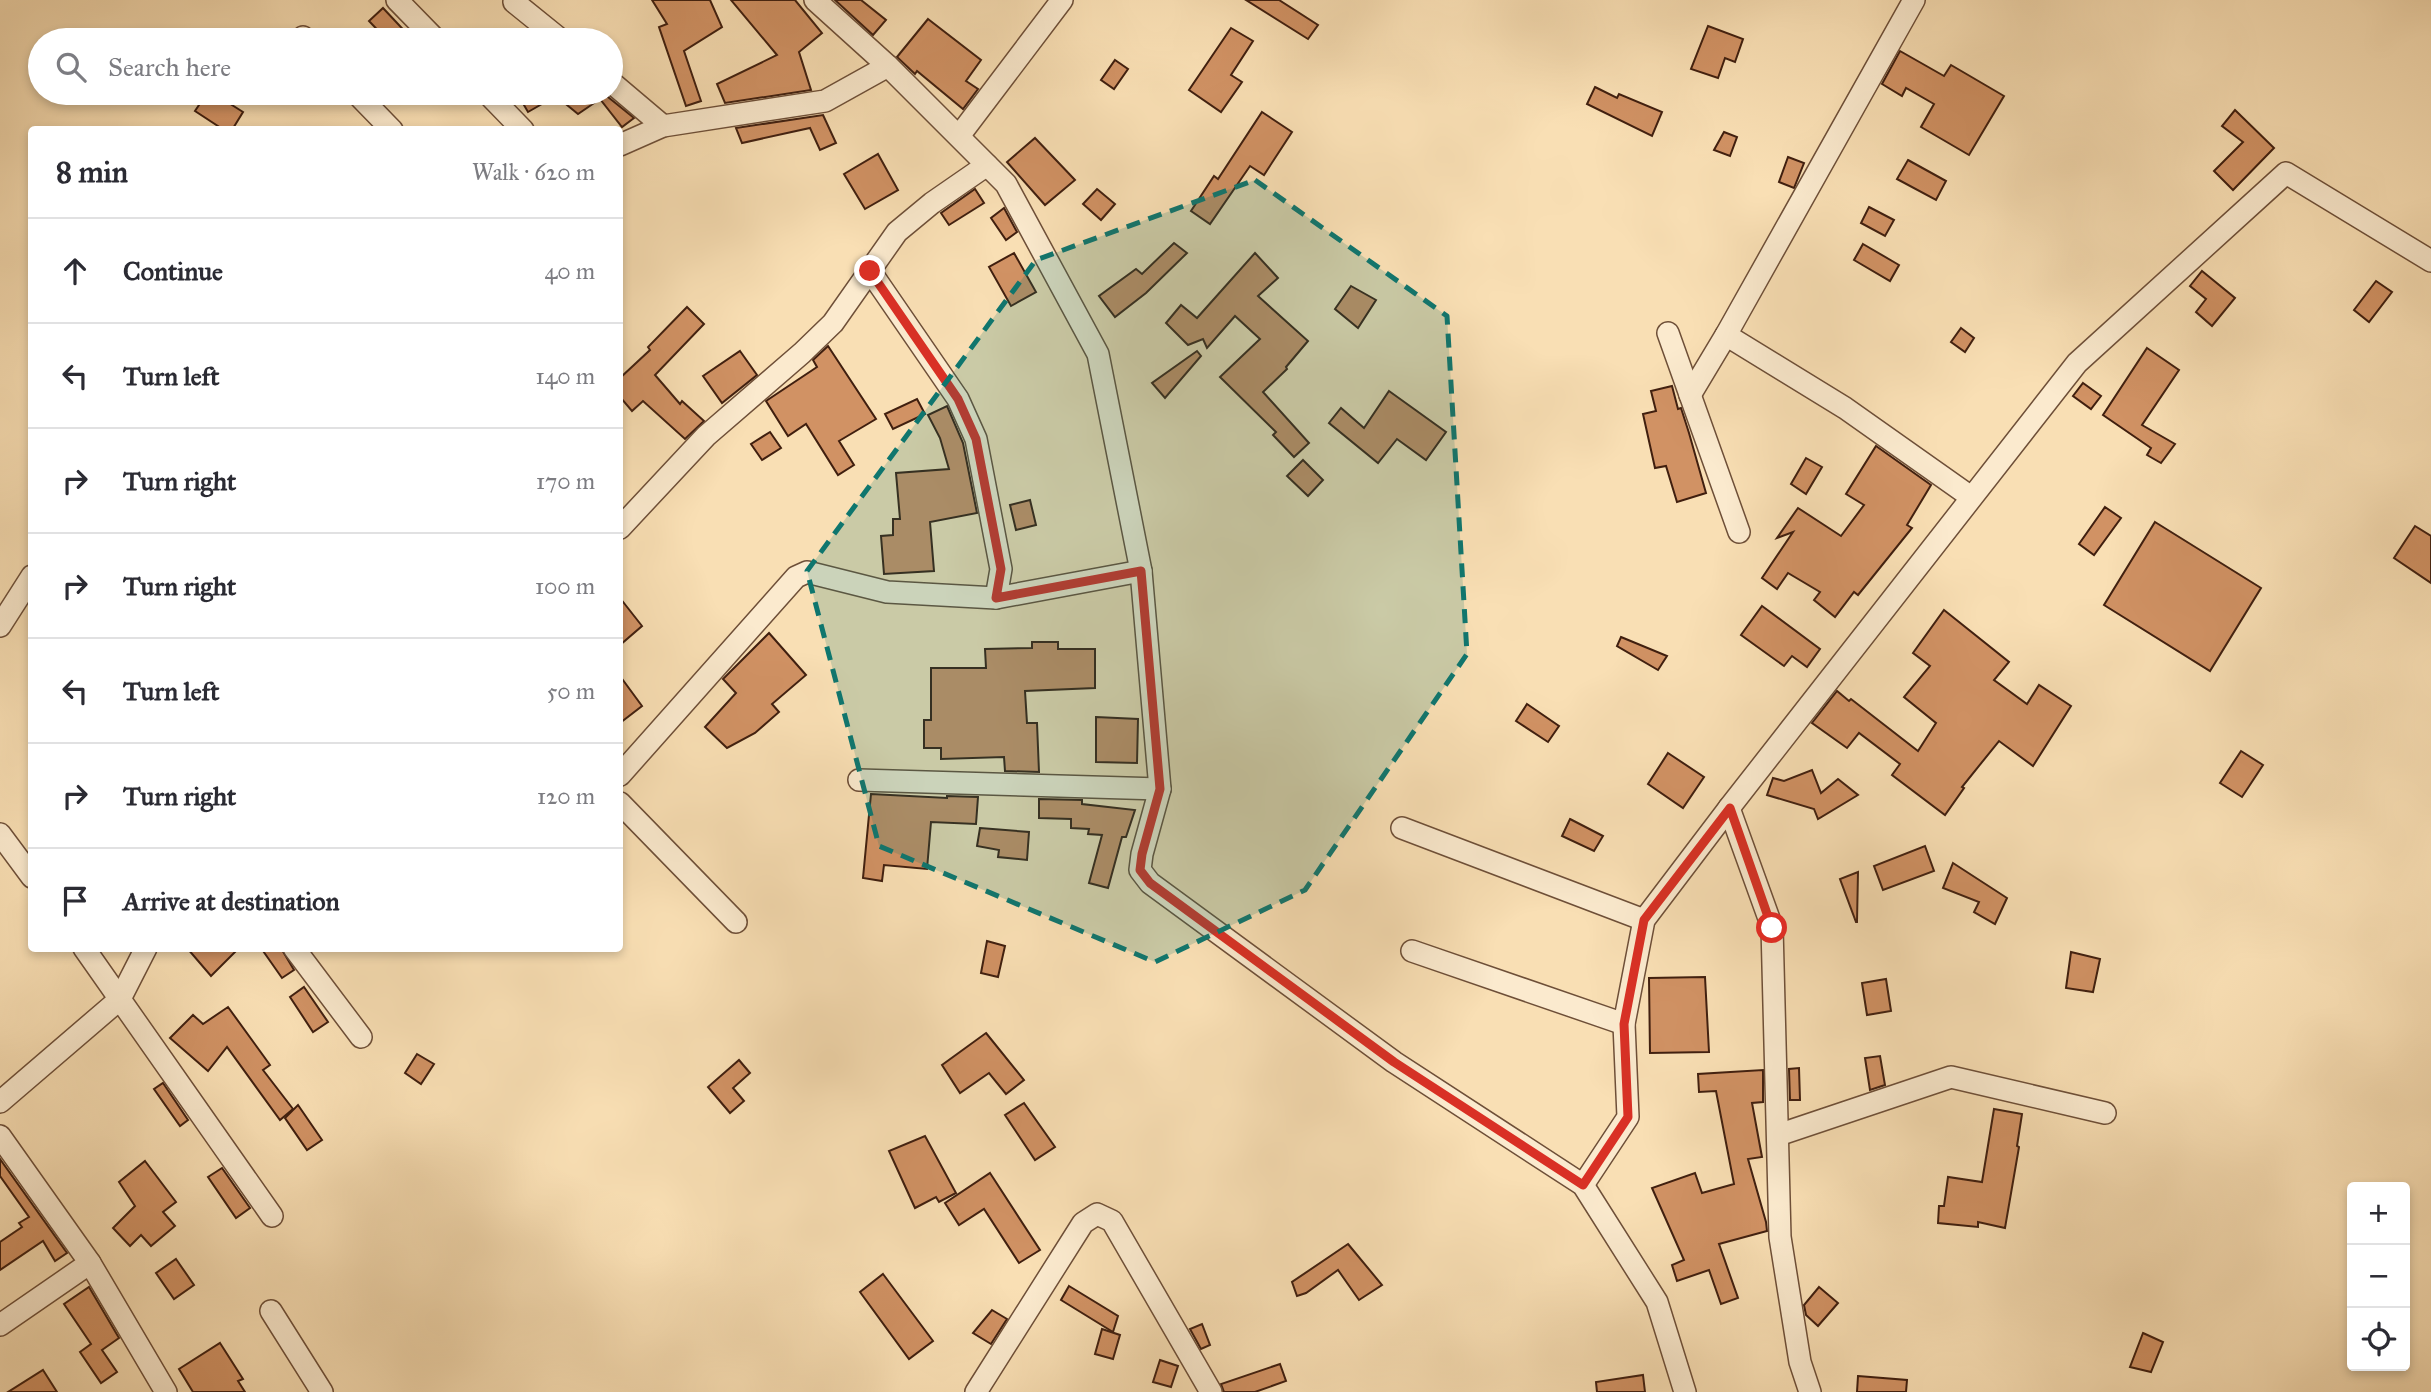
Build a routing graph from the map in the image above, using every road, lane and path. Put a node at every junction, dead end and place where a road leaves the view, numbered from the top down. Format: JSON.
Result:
{"nodes":[{"id":1,"x":397,"y":0,"type":"edge"},
{"id":2,"x":815,"y":0,"type":"edge"},
{"id":3,"x":1062,"y":0,"type":"edge"},
{"id":4,"x":1914,"y":0,"type":"edge"},
{"id":5,"x":514,"y":2,"type":"edge"},
{"id":6,"x":424,"y":28,"type":"edge"},
{"id":7,"x":546,"y":28,"type":"edge"},
{"id":8,"x":888,"y":66,"type":"junction"},
{"id":9,"x":623,"y":92,"type":"edge"},
{"id":10,"x":368,"y":105,"type":"edge"},
{"id":11,"x":499,"y":105,"type":"edge"},
{"id":12,"x":388,"y":126,"type":"edge"},
{"id":13,"x":519,"y":126,"type":"edge"},
{"id":14,"x":663,"y":126,"type":"junction"},
{"id":15,"x":959,"y":136,"type":"junction"},
{"id":16,"x":623,"y":144,"type":"edge"},
{"id":17,"x":987,"y":165,"type":"junction"},
{"id":18,"x":2431,"y":261,"type":"edge"},
{"id":19,"x":870,"y":271,"type":"junction"},
{"id":20,"x":1668,"y":333,"type":"dead end"},
{"id":21,"x":1726,"y":335,"type":"junction"},
{"id":22,"x":1690,"y":394,"type":"junction"},
{"id":23,"x":1971,"y":497,"type":"junction"},
{"id":24,"x":623,"y":525,"type":"edge"},
{"id":25,"x":1739,"y":532,"type":"dead end"},
{"id":26,"x":1141,"y":571,"type":"junction"},
{"id":27,"x":28,"y":582,"type":"edge"},
{"id":28,"x":996,"y":598,"type":"junction"},
{"id":29,"x":0,"y":626,"type":"edge"},
{"id":30,"x":623,"y":772,"type":"edge"},
{"id":31,"x":859,"y":780,"type":"dead end"},
{"id":32,"x":1160,"y":789,"type":"junction"},
{"id":33,"x":623,"y":806,"type":"edge"},
{"id":34,"x":1730,"y":808,"type":"junction"},
{"id":35,"x":1402,"y":828,"type":"dead end"},
{"id":36,"x":0,"y":834,"type":"edge"},
{"id":37,"x":28,"y":872,"type":"edge"},
{"id":38,"x":1644,"y":920,"type":"junction"},
{"id":39,"x":736,"y":922,"type":"dead end"},
{"id":40,"x":1412,"y":951,"type":"dead end"},
{"id":41,"x":87,"y":952,"type":"edge"},
{"id":42,"x":144,"y":952,"type":"edge"},
{"id":43,"x":297,"y":952,"type":"edge"},
{"id":44,"x":120,"y":999,"type":"junction"},
{"id":45,"x":1624,"y":1024,"type":"junction"},
{"id":46,"x":361,"y":1037,"type":"dead end"},
{"id":47,"x":0,"y":1102,"type":"edge"},
{"id":48,"x":2105,"y":1113,"type":"dead end"},
{"id":49,"x":1778,"y":1135,"type":"junction"},
{"id":50,"x":0,"y":1136,"type":"edge"},
{"id":51,"x":1583,"y":1185,"type":"junction"},
{"id":52,"x":272,"y":1216,"type":"dead end"},
{"id":53,"x":90,"y":1263,"type":"junction"},
{"id":54,"x":271,"y":1311,"type":"dead end"},
{"id":55,"x":0,"y":1325,"type":"edge"},
{"id":56,"x":1201,"y":1386,"type":"edge"},
{"id":57,"x":166,"y":1392,"type":"edge"},
{"id":58,"x":322,"y":1392,"type":"edge"},
{"id":59,"x":975,"y":1392,"type":"edge"},
{"id":60,"x":1685,"y":1392,"type":"edge"},
{"id":61,"x":1810,"y":1392,"type":"edge"}],
"edges":[{"from":1,"to":6,"type":"street"},
{"from":2,"to":8,"type":"street"},
{"from":3,"to":15,"type":"street"},
{"from":4,"to":21,"type":"street"},
{"from":5,"to":7,"type":"street"},
{"from":8,"to":14,"type":"street"},
{"from":8,"to":15,"type":"street"},
{"from":9,"to":14,"type":"street"},
{"from":10,"to":12,"type":"street"},
{"from":11,"to":13,"type":"street"},
{"from":14,"to":16,"type":"street"},
{"from":15,"to":17,"type":"street"},
{"from":17,"to":19,"type":"street"},
{"from":17,"to":26,"type":"street"},
{"from":18,"to":23,"type":"street"},
{"from":19,"to":24,"type":"street"},
{"from":19,"to":28,"type":"street"},
{"from":20,"to":22,"type":"street"},
{"from":21,"to":22,"type":"street"},
{"from":21,"to":23,"type":"street"},
{"from":22,"to":25,"type":"street"},
{"from":23,"to":34,"type":"street"},
{"from":26,"to":28,"type":"street"},
{"from":26,"to":32,"type":"street"},
{"from":27,"to":29,"type":"street"},
{"from":28,"to":30,"type":"street"},
{"from":31,"to":32,"type":"street"},
{"from":32,"to":51,"type":"street"},
{"from":33,"to":39,"type":"street"},
{"from":34,"to":38,"type":"street"},
{"from":34,"to":49,"type":"street"},
{"from":35,"to":38,"type":"street"},
{"from":36,"to":37,"type":"street"},
{"from":38,"to":45,"type":"street"},
{"from":40,"to":45,"type":"street"},
{"from":41,"to":44,"type":"street"},
{"from":42,"to":44,"type":"street"},
{"from":43,"to":46,"type":"street"},
{"from":44,"to":47,"type":"street"},
{"from":44,"to":52,"type":"street"},
{"from":45,"to":51,"type":"street"},
{"from":48,"to":49,"type":"street"},
{"from":49,"to":61,"type":"street"},
{"from":50,"to":53,"type":"street"},
{"from":51,"to":60,"type":"street"},
{"from":53,"to":55,"type":"street"},
{"from":53,"to":57,"type":"street"},
{"from":54,"to":58,"type":"street"},
{"from":56,"to":59,"type":"street"}]}
